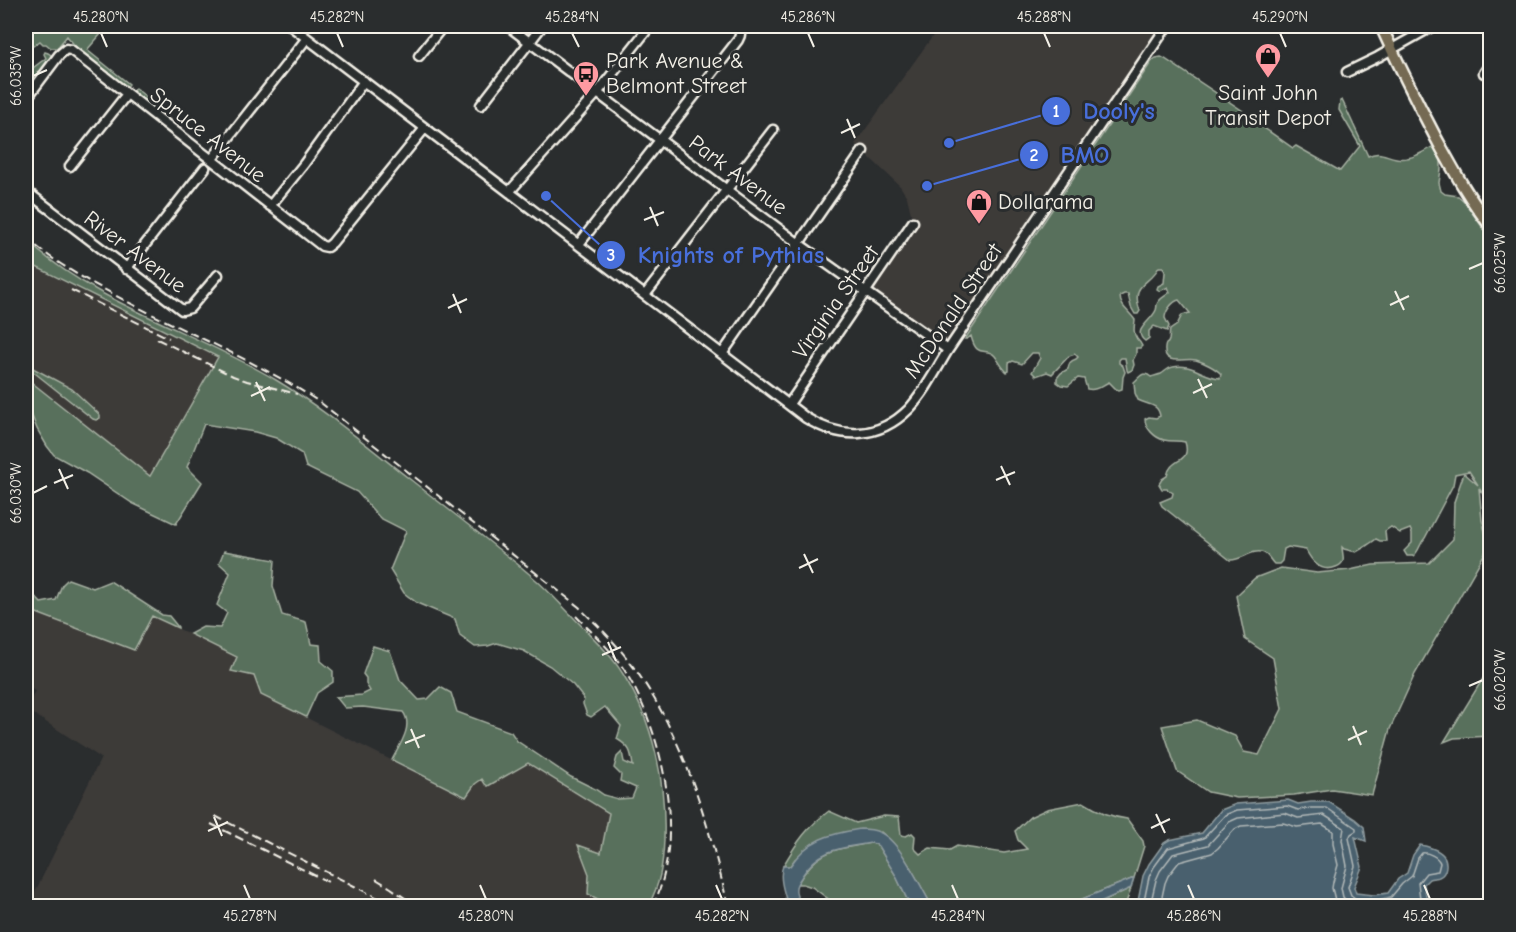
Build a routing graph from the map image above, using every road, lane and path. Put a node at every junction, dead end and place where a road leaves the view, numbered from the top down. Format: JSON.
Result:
{"nodes":[{"id":1,"x":291,"y":26,"type":"edge"},
{"id":2,"x":443,"y":26,"type":"edge"},
{"id":3,"x":508,"y":26,"type":"edge"},
{"id":4,"x":542,"y":26,"type":"edge"},
{"id":5,"x":650,"y":26,"type":"edge"},
{"id":6,"x":1167,"y":26,"type":"edge"},
{"id":7,"x":1381,"y":26,"type":"edge"},
{"id":8,"x":1433,"y":26,"type":"edge"},
{"id":9,"x":740,"y":28,"type":"edge"},
{"id":10,"x":307,"y":38,"type":"junction"},
{"id":11,"x":530,"y":42,"type":"junction"},
{"id":12,"x":1392,"y":49,"type":"junction"},
{"id":13,"x":419,"y":56,"type":"dead end"},
{"id":14,"x":1491,"y":64,"type":"edge"},
{"id":15,"x":1347,"y":72,"type":"dead end"},
{"id":16,"x":1484,"y":73,"type":"dead end"},
{"id":17,"x":364,"y":81,"type":"junction"},
{"id":18,"x":598,"y":92,"type":"junction"},
{"id":19,"x":127,"y":94,"type":"junction"},
{"id":20,"x":26,"y":99,"type":"edge"},
{"id":21,"x":481,"y":105,"type":"dead end"},
{"id":22,"x":425,"y":128,"type":"junction"},
{"id":23,"x":773,"y":130,"type":"dead end"},
{"id":24,"x":661,"y":139,"type":"junction"},
{"id":25,"x":862,"y":151,"type":"dead end"},
{"id":26,"x":212,"y":159,"type":"junction"},
{"id":27,"x":70,"y":166,"type":"dead end"},
{"id":28,"x":205,"y":168,"type":"dead end"},
{"id":29,"x":727,"y":189,"type":"junction"},
{"id":30,"x":26,"y":191,"type":"edge"},
{"id":31,"x":509,"y":192,"type":"junction"},
{"id":32,"x":270,"y":206,"type":"junction"},
{"id":33,"x":1488,"y":218,"type":"edge"},
{"id":34,"x":913,"y":222,"type":"dead end"},
{"id":35,"x":579,"y":244,"type":"junction"},
{"id":36,"x":800,"y":244,"type":"junction"},
{"id":37,"x":126,"y":268,"type":"junction"},
{"id":38,"x":219,"y":275,"type":"dead end"},
{"id":39,"x":865,"y":292,"type":"junction"},
{"id":40,"x":645,"y":295,"type":"junction"},
{"id":41,"x":948,"y":350,"type":"junction"},
{"id":42,"x":722,"y":354,"type":"junction"},
{"id":43,"x":789,"y":404,"type":"junction"}],
"edges":[{"from":1,"to":10,"type":"street"},
{"from":2,"to":13,"type":"street"},
{"from":3,"to":11,"type":"street","name":"Park Avenue"},
{"from":4,"to":11,"type":"street"},
{"from":5,"to":18,"type":"street"},
{"from":6,"to":41,"type":"street","name":"McDonald Street"},
{"from":7,"to":12,"type":"main road"},
{"from":8,"to":12,"type":"street"},
{"from":9,"to":24,"type":"street"},
{"from":10,"to":17,"type":"street"},
{"from":10,"to":26,"type":"street"},
{"from":11,"to":18,"type":"street","name":"Park Avenue"},
{"from":11,"to":21,"type":"street"},
{"from":12,"to":15,"type":"street"},
{"from":12,"to":33,"type":"main road"},
{"from":14,"to":16,"type":"street"},
{"from":17,"to":22,"type":"street"},
{"from":17,"to":32,"type":"street"},
{"from":18,"to":24,"type":"street","name":"Park Avenue"},
{"from":18,"to":31,"type":"street"},
{"from":19,"to":20,"type":"street","name":"Spruce Avenue"},
{"from":19,"to":26,"type":"street","name":"Spruce Avenue"},
{"from":19,"to":27,"type":"street"},
{"from":22,"to":31,"type":"street"},
{"from":22,"to":32,"type":"street","name":"Spruce Avenue"},
{"from":23,"to":29,"type":"street"},
{"from":24,"to":29,"type":"street","name":"Park Avenue"},
{"from":24,"to":35,"type":"street"},
{"from":25,"to":36,"type":"street"},
{"from":26,"to":32,"type":"street","name":"Spruce Avenue"},
{"from":28,"to":37,"type":"street"},
{"from":29,"to":36,"type":"street","name":"Park Avenue"},
{"from":29,"to":40,"type":"street"},
{"from":30,"to":37,"type":"street","name":"River Avenue"},
{"from":31,"to":35,"type":"street"},
{"from":34,"to":39,"type":"street","name":"Virginia Street"},
{"from":35,"to":40,"type":"street"},
{"from":36,"to":39,"type":"street","name":"Park Avenue"},
{"from":36,"to":42,"type":"street"},
{"from":37,"to":38,"type":"street","name":"River Avenue"},
{"from":39,"to":41,"type":"street","name":"Park Avenue"},
{"from":39,"to":43,"type":"street","name":"Virginia Street"},
{"from":40,"to":42,"type":"street"},
{"from":41,"to":43,"type":"street","name":"McDonald Street"},
{"from":42,"to":43,"type":"street"}]}
